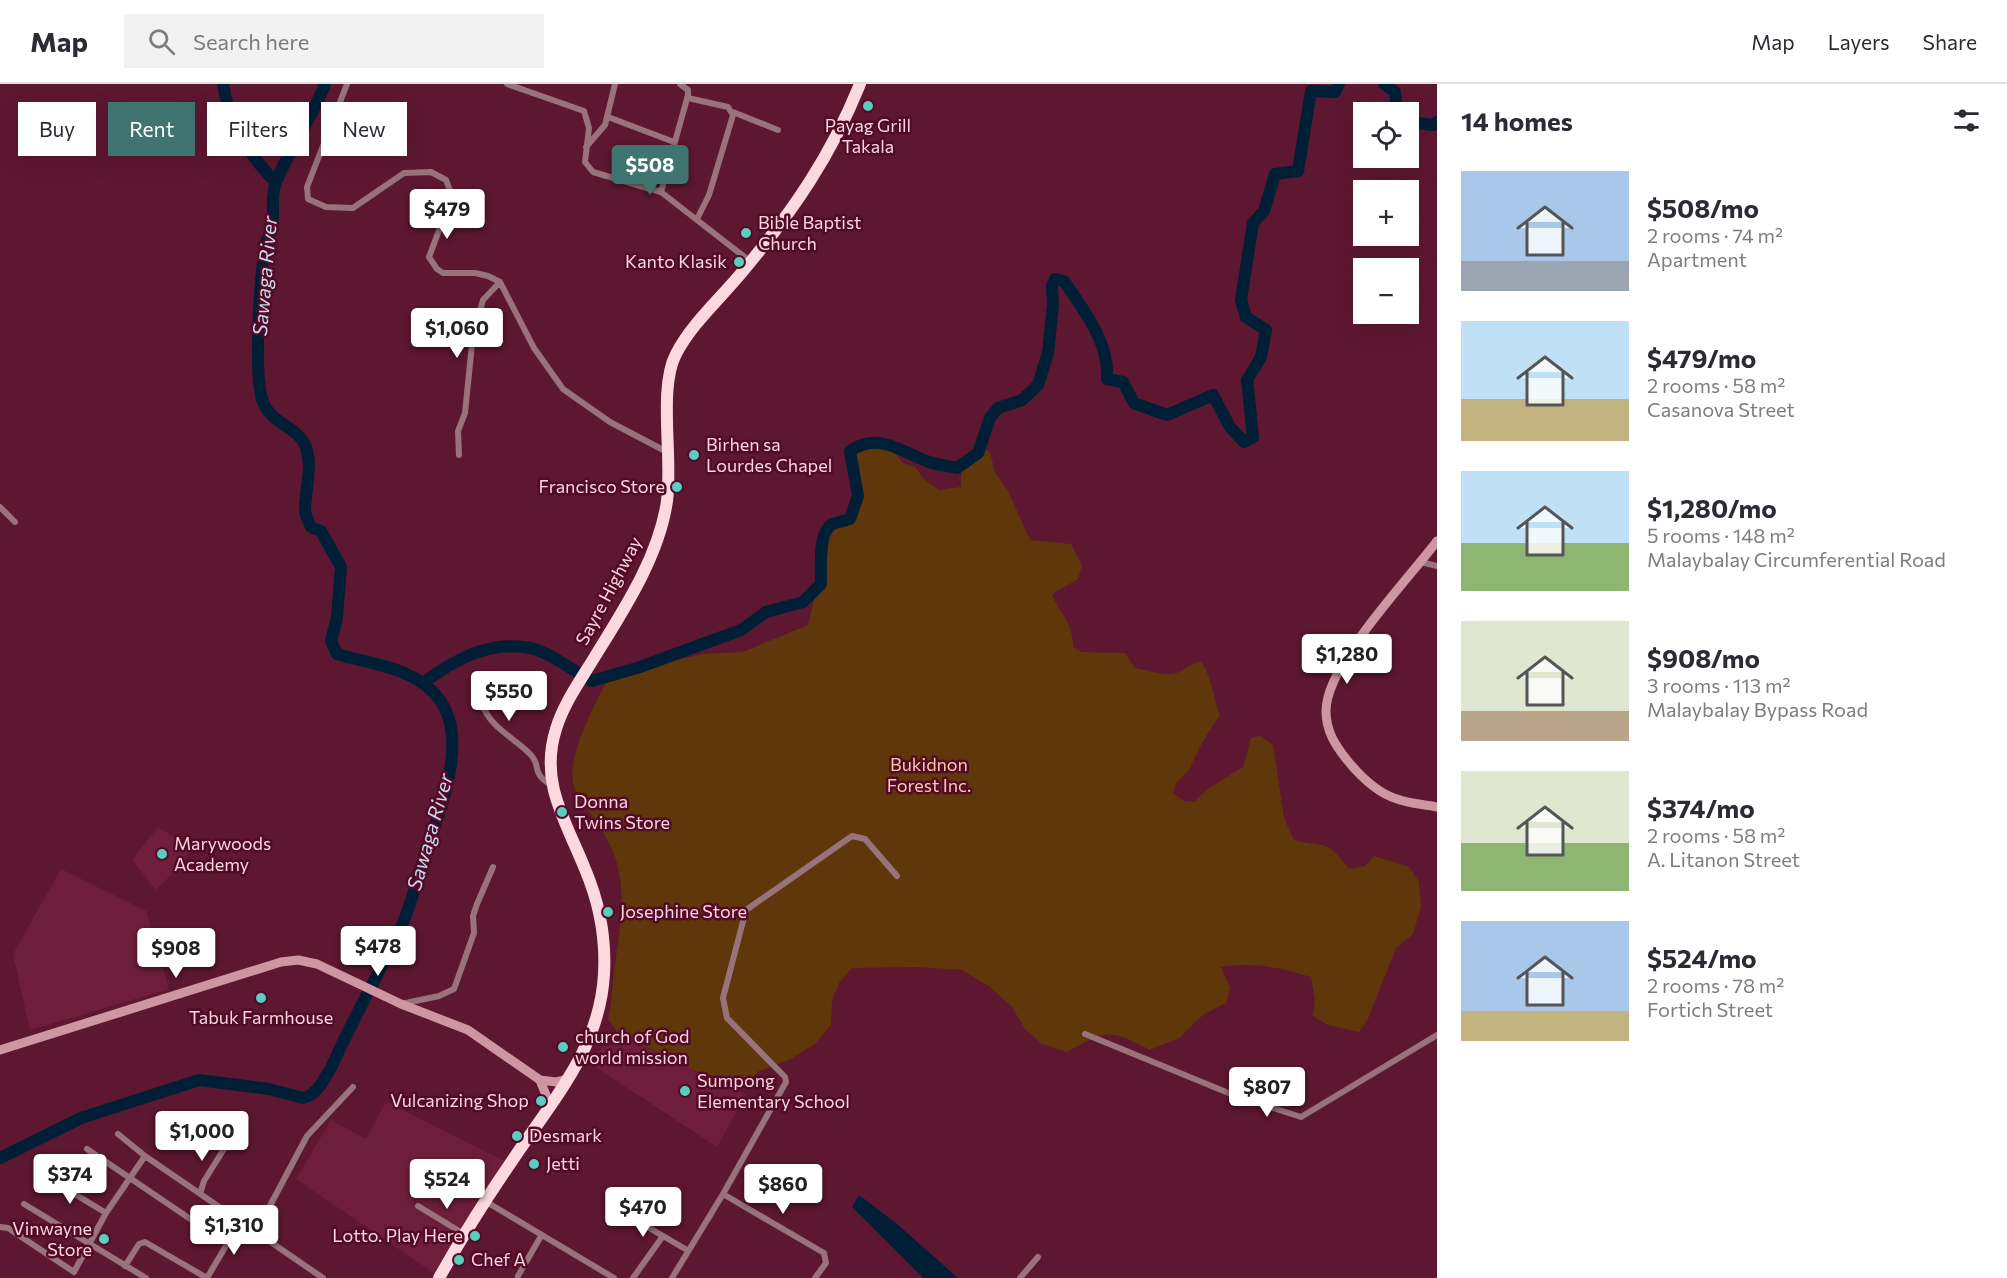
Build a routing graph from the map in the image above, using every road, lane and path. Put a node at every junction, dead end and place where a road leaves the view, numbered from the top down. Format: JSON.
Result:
{"nodes":[{"id":1,"x":347,"y":84,"type":"edge"},
{"id":2,"x":507,"y":84,"type":"edge"},
{"id":3,"x":615,"y":84,"type":"edge"},
{"id":4,"x":680,"y":84,"type":"edge"},
{"id":5,"x":860,"y":84,"type":"edge"},
{"id":6,"x":688,"y":98,"type":"junction"},
{"id":7,"x":733,"y":112,"type":"junction"},
{"id":8,"x":608,"y":117,"type":"junction"},
{"id":9,"x":778,"y":130,"type":"dead end"},
{"id":10,"x":674,"y":142,"type":"junction"},
{"id":11,"x":586,"y":147,"type":"junction"},
{"id":12,"x":661,"y":192,"type":"junction"},
{"id":13,"x":697,"y":219,"type":"junction"},
{"id":14,"x":751,"y":262,"type":"junction"},
{"id":15,"x":500,"y":282,"type":"junction"},
{"id":16,"x":670,"y":454,"type":"junction"},
{"id":17,"x":459,"y":455,"type":"dead end"},
{"id":18,"x":0,"y":507,"type":"edge"},
{"id":19,"x":15,"y":522,"type":"dead end"},
{"id":20,"x":1437,"y":541,"type":"edge"},
{"id":21,"x":1421,"y":562,"type":"junction"},
{"id":22,"x":1437,"y":566,"type":"edge"},
{"id":23,"x":541,"y":678,"type":"dead end"},
{"id":24,"x":551,"y":785,"type":"junction"},
{"id":25,"x":1437,"y":807,"type":"edge"},
{"id":26,"x":493,"y":867,"type":"dead end"},
{"id":27,"x":897,"y":876,"type":"dead end"},
{"id":28,"x":397,"y":1001,"type":"junction"},
{"id":29,"x":1085,"y":1034,"type":"dead end"},
{"id":30,"x":1437,"y":1035,"type":"edge"},
{"id":31,"x":0,"y":1050,"type":"edge"},
{"id":32,"x":569,"y":1079,"type":"junction"},
{"id":33,"x":540,"y":1080,"type":"junction"},
{"id":34,"x":353,"y":1088,"type":"dead end"},
{"id":35,"x":547,"y":1111,"type":"junction"},
{"id":36,"x":118,"y":1134,"type":"dead end"},
{"id":37,"x":229,"y":1141,"type":"dead end"},
{"id":38,"x":87,"y":1149,"type":"dead end"},
{"id":39,"x":144,"y":1156,"type":"junction"},
{"id":40,"x":45,"y":1176,"type":"dead end"},
{"id":41,"x":129,"y":1180,"type":"junction"},
{"id":42,"x":200,"y":1194,"type":"junction"},
{"id":43,"x":723,"y":1194,"type":"junction"},
{"id":44,"x":485,"y":1200,"type":"junction"},
{"id":45,"x":24,"y":1204,"type":"dead end"},
{"id":46,"x":610,"y":1205,"type":"dead end"},
{"id":47,"x":418,"y":1206,"type":"dead end"},
{"id":48,"x":106,"y":1213,"type":"junction"},
{"id":49,"x":240,"y":1222,"type":"junction"},
{"id":50,"x":0,"y":1227,"type":"edge"},
{"id":51,"x":255,"y":1232,"type":"junction"},
{"id":52,"x":464,"y":1234,"type":"junction"},
{"id":53,"x":214,"y":1235,"type":"dead end"},
{"id":54,"x":541,"y":1236,"type":"junction"},
{"id":55,"x":663,"y":1236,"type":"junction"},
{"id":56,"x":90,"y":1243,"type":"junction"},
{"id":57,"x":687,"y":1250,"type":"junction"},
{"id":58,"x":1038,"y":1257,"type":"dead end"},
{"id":59,"x":125,"y":1266,"type":"junction"},
{"id":60,"x":518,"y":1276,"type":"dead end"},
{"id":61,"x":146,"y":1278,"type":"edge"},
{"id":62,"x":207,"y":1278,"type":"edge"},
{"id":63,"x":323,"y":1278,"type":"edge"},
{"id":64,"x":439,"y":1278,"type":"edge"},
{"id":65,"x":614,"y":1278,"type":"edge"},
{"id":66,"x":633,"y":1278,"type":"edge"},
{"id":67,"x":672,"y":1278,"type":"edge"},
{"id":68,"x":814,"y":1278,"type":"edge"},
{"id":69,"x":1020,"y":1278,"type":"edge"}],
"edges":[{"from":1,"to":15,"type":"street"},
{"from":2,"to":11,"type":"street"},
{"from":3,"to":8,"type":"street"},
{"from":4,"to":6,"type":"street"},
{"from":5,"to":14,"type":"highway","name":"Sayre Highway"},
{"from":6,"to":7,"type":"street"},
{"from":6,"to":10,"type":"street"},
{"from":7,"to":9,"type":"street"},
{"from":7,"to":13,"type":"street"},
{"from":8,"to":10,"type":"street"},
{"from":8,"to":11,"type":"street"},
{"from":10,"to":12,"type":"street"},
{"from":11,"to":12,"type":"street"},
{"from":12,"to":13,"type":"street"},
{"from":13,"to":14,"type":"street"},
{"from":14,"to":16,"type":"highway","name":"Sayre Highway"},
{"from":15,"to":16,"type":"street"},
{"from":15,"to":17,"type":"street"},
{"from":16,"to":24,"type":"highway","name":"Sayre Highway"},
{"from":18,"to":19,"type":"street"},
{"from":20,"to":21,"type":"main road"},
{"from":21,"to":22,"type":"street"},
{"from":21,"to":25,"type":"main road"},
{"from":23,"to":24,"type":"street"},
{"from":24,"to":32,"type":"highway","name":"Sayre Highway"},
{"from":26,"to":28,"type":"street"},
{"from":27,"to":43,"type":"street"},
{"from":28,"to":31,"type":"main road"},
{"from":28,"to":33,"type":"main road"},
{"from":29,"to":30,"type":"street"},
{"from":32,"to":33,"type":"main road"},
{"from":32,"to":35,"type":"highway","name":"Sayre Highway"},
{"from":33,"to":35,"type":"main road"},
{"from":34,"to":51,"type":"street"},
{"from":35,"to":44,"type":"highway","name":"Sayre Highway"},
{"from":36,"to":39,"type":"street"},
{"from":37,"to":42,"type":"street"},
{"from":38,"to":41,"type":"street"},
{"from":39,"to":41,"type":"street"},
{"from":39,"to":42,"type":"street"},
{"from":40,"to":48,"type":"street"},
{"from":41,"to":48,"type":"street"},
{"from":41,"to":53,"type":"street"},
{"from":42,"to":49,"type":"street"},
{"from":43,"to":57,"type":"street"},
{"from":43,"to":68,"type":"street"},
{"from":44,"to":52,"type":"highway","name":"Sayre Highway"},
{"from":44,"to":54,"type":"street"},
{"from":45,"to":56,"type":"street"},
{"from":46,"to":55,"type":"street"},
{"from":47,"to":52,"type":"street"},
{"from":48,"to":56,"type":"street"},
{"from":49,"to":51,"type":"street"},
{"from":49,"to":62,"type":"street"},
{"from":50,"to":56,"type":"street"},
{"from":51,"to":63,"type":"street"},
{"from":52,"to":64,"type":"highway","name":"Sayre Highway"},
{"from":54,"to":60,"type":"street"},
{"from":54,"to":65,"type":"street"},
{"from":55,"to":57,"type":"street"},
{"from":55,"to":66,"type":"street"},
{"from":56,"to":59,"type":"street"},
{"from":57,"to":67,"type":"street"},
{"from":58,"to":69,"type":"street"},
{"from":59,"to":61,"type":"street"},
{"from":59,"to":62,"type":"street"}]}
